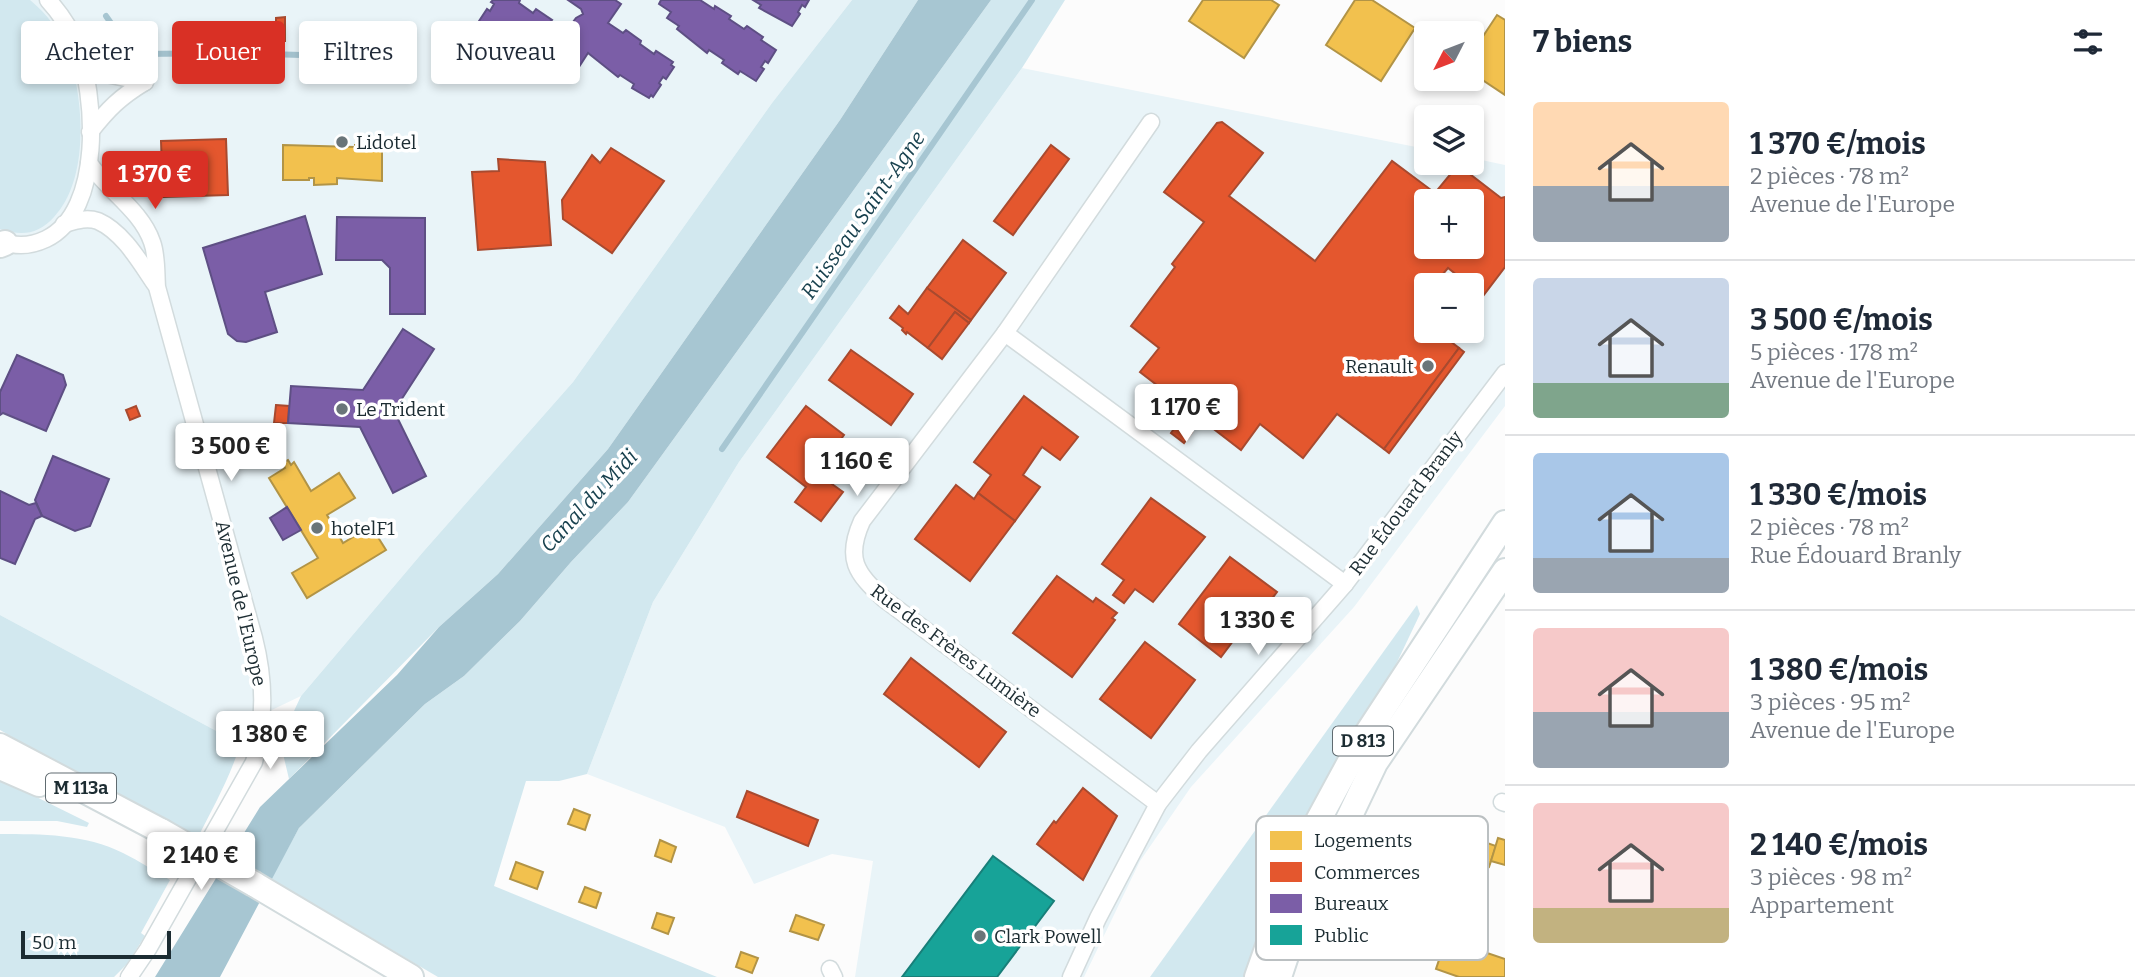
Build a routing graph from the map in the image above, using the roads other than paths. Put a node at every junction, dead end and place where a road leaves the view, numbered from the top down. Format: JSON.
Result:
{"nodes":[{"id":1,"x":48,"y":0,"type":"edge"},
{"id":2,"x":63,"y":21,"type":"edge"},
{"id":3,"x":86,"y":84,"type":"edge"},
{"id":4,"x":142,"y":84,"type":"edge"},
{"id":5,"x":1151,"y":122,"type":"dead end"},
{"id":6,"x":90,"y":132,"type":"junction"},
{"id":7,"x":89,"y":163,"type":"junction"},
{"id":8,"x":64,"y":224,"type":"junction"},
{"id":9,"x":2,"y":243,"type":"edge"},
{"id":10,"x":158,"y":287,"type":"junction"},
{"id":11,"x":1005,"y":332,"type":"junction"},
{"id":12,"x":1505,"y":373,"type":"edge"},
{"id":13,"x":1505,"y":523,"type":"edge"},
{"id":14,"x":1505,"y":571,"type":"edge"},
{"id":15,"x":1345,"y":584,"type":"junction"},
{"id":16,"x":0,"y":746,"type":"edge"},
{"id":17,"x":0,"y":765,"type":"edge"},
{"id":18,"x":1158,"y":804,"type":"junction"},
{"id":19,"x":1321,"y":816,"type":"edge"},
{"id":20,"x":1351,"y":816,"type":"edge"},
{"id":21,"x":158,"y":838,"type":"junction"},
{"id":22,"x":328,"y":936,"type":"junction"},
{"id":23,"x":1263,"y":960,"type":"edge"},
{"id":24,"x":1285,"y":960,"type":"edge"},
{"id":25,"x":129,"y":977,"type":"edge"},
{"id":26,"x":385,"y":977,"type":"edge"},
{"id":27,"x":411,"y":977,"type":"edge"},
{"id":28,"x":1071,"y":977,"type":"edge"},
{"id":29,"x":1257,"y":977,"type":"edge"},
{"id":30,"x":1279,"y":977,"type":"edge"}],
"edges":[{"from":1,"to":2,"type":"street"},
{"from":3,"to":6,"type":"street"},
{"from":4,"to":6,"type":"street"},
{"from":5,"to":11,"type":"street","name":"Rue des Frères Lumière"},
{"from":6,"to":7,"type":"street"},
{"from":7,"to":8,"type":"street"},
{"from":7,"to":10,"type":"street","name":"Avenue de l'Europe"},
{"from":8,"to":9,"type":"street"},
{"from":8,"to":10,"type":"street","name":"Avenue de l'Europe"},
{"from":10,"to":25,"type":"street","name":"Avenue de l'Europe"},
{"from":11,"to":15,"type":"street"},
{"from":11,"to":18,"type":"street","name":"Rue des Frères Lumière"},
{"from":12,"to":15,"type":"street","name":"Rue Édouard Branly"},
{"from":13,"to":19,"type":"main road","number":"D 813"},
{"from":14,"to":20,"type":"main road","number":"D 813"},
{"from":15,"to":18,"type":"street","name":"Rue Édouard Branly"},
{"from":16,"to":21,"type":"main road","number":"M 113a"},
{"from":17,"to":21,"type":"main road","number":"M 113a"},
{"from":18,"to":28,"type":"street","name":"Rue Édouard Branly"},
{"from":21,"to":22,"type":"main road","number":"M 113a"},
{"from":22,"to":26,"type":"main road"},
{"from":22,"to":27,"type":"main road"},
{"from":23,"to":29,"type":"main road","number":"D 813"},
{"from":24,"to":30,"type":"main road","number":"D 813"}]}
